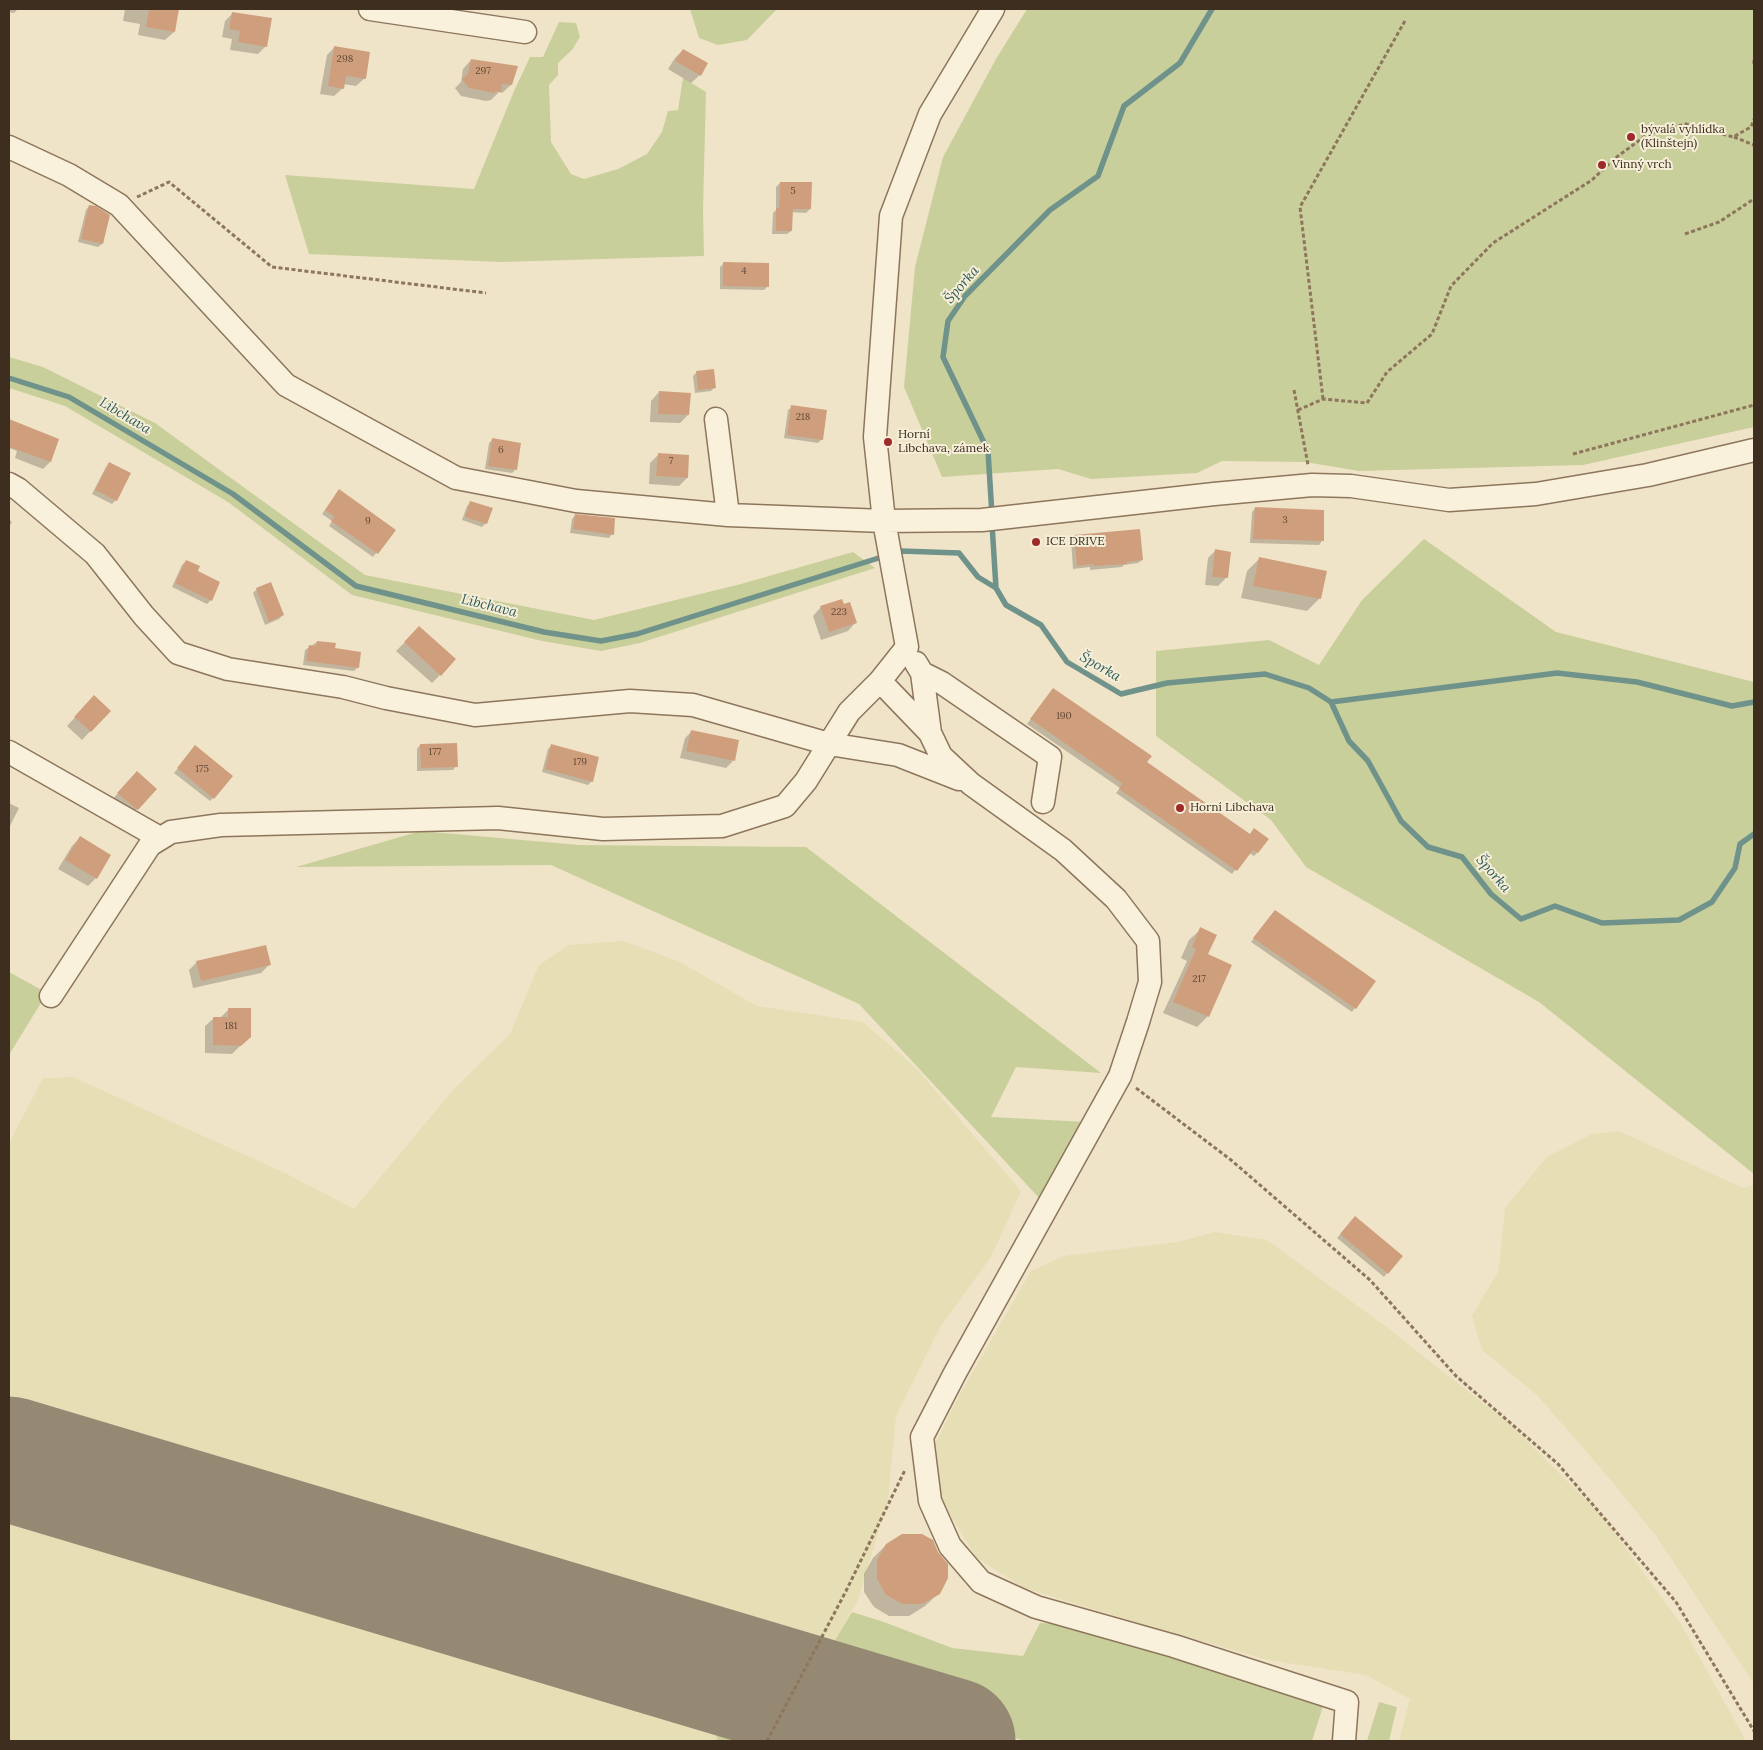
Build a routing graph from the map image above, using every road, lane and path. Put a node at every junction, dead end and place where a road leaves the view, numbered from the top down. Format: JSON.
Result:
{"nodes":[{"id":1,"x":370,"y":9,"type":"edge"},
{"id":2,"x":993,"y":9,"type":"edge"},
{"id":3,"x":1406,"y":19,"type":"dead end"},
{"id":4,"x":525,"y":32,"type":"dead end"},
{"id":5,"x":1754,"y":60,"type":"edge"},
{"id":6,"x":1754,"y":66,"type":"edge"},
{"id":7,"x":1754,"y":119,"type":"edge"},
{"id":8,"x":1733,"y":137,"type":"junction"},
{"id":9,"x":1754,"y":145,"type":"edge"},
{"id":10,"x":9,"y":147,"type":"edge"},
{"id":11,"x":1754,"y":199,"type":"edge"},
{"id":12,"x":119,"y":205,"type":"junction"},
{"id":13,"x":1685,"y":234,"type":"dead end"},
{"id":14,"x":486,"y":293,"type":"dead end"},
{"id":15,"x":1294,"y":390,"type":"dead end"},
{"id":16,"x":1323,"y":399,"type":"junction"},
{"id":17,"x":1754,"y":405,"type":"edge"},
{"id":18,"x":1298,"y":410,"type":"junction"},
{"id":19,"x":716,"y":419,"type":"dead end"},
{"id":20,"x":1754,"y":450,"type":"edge"},
{"id":21,"x":1572,"y":454,"type":"dead end"},
{"id":22,"x":9,"y":484,"type":"edge"},
{"id":23,"x":1312,"y":485,"type":"junction"},
{"id":24,"x":728,"y":515,"type":"junction"},
{"id":25,"x":884,"y":521,"type":"junction"},
{"id":26,"x":907,"y":647,"type":"junction"},
{"id":27,"x":922,"y":673,"type":"junction"},
{"id":28,"x":880,"y":681,"type":"junction"},
{"id":29,"x":930,"y":732,"type":"junction"},
{"id":30,"x":829,"y":744,"type":"junction"},
{"id":31,"x":9,"y":752,"type":"edge"},
{"id":32,"x":972,"y":784,"type":"junction"},
{"id":33,"x":1043,"y":802,"type":"dead end"},
{"id":34,"x":160,"y":838,"type":"junction"},
{"id":35,"x":51,"y":996,"type":"dead end"},
{"id":36,"x":1120,"y":1076,"type":"junction"},
{"id":37,"x":922,"y":1437,"type":"junction"},
{"id":38,"x":1754,"y":1731,"type":"edge"},
{"id":39,"x":767,"y":1741,"type":"edge"},
{"id":40,"x":1344,"y":1741,"type":"edge"}],
"edges":[{"from":1,"to":4,"type":"street"},
{"from":2,"to":25,"type":"street"},
{"from":3,"to":16,"type":"path"},
{"from":5,"to":6,"type":"path"},
{"from":7,"to":8,"type":"path"},
{"from":8,"to":9,"type":"path"},
{"from":8,"to":16,"type":"path"},
{"from":10,"to":12,"type":"street"},
{"from":11,"to":13,"type":"path"},
{"from":12,"to":14,"type":"path"},
{"from":12,"to":24,"type":"street"},
{"from":15,"to":18,"type":"path"},
{"from":16,"to":18,"type":"path"},
{"from":17,"to":21,"type":"path"},
{"from":18,"to":23,"type":"path"},
{"from":19,"to":24,"type":"street"},
{"from":20,"to":23,"type":"street"},
{"from":22,"to":30,"type":"street"},
{"from":23,"to":25,"type":"street"},
{"from":24,"to":25,"type":"street"},
{"from":25,"to":26,"type":"street"},
{"from":26,"to":27,"type":"street"},
{"from":26,"to":28,"type":"street"},
{"from":27,"to":29,"type":"street"},
{"from":27,"to":33,"type":"street"},
{"from":28,"to":29,"type":"street"},
{"from":28,"to":30,"type":"street"},
{"from":29,"to":32,"type":"street"},
{"from":30,"to":32,"type":"street"},
{"from":30,"to":34,"type":"street"},
{"from":31,"to":34,"type":"street"},
{"from":32,"to":36,"type":"street"},
{"from":34,"to":35,"type":"street"},
{"from":36,"to":37,"type":"street"},
{"from":36,"to":38,"type":"path"},
{"from":37,"to":39,"type":"path"},
{"from":37,"to":40,"type":"street"}]}
